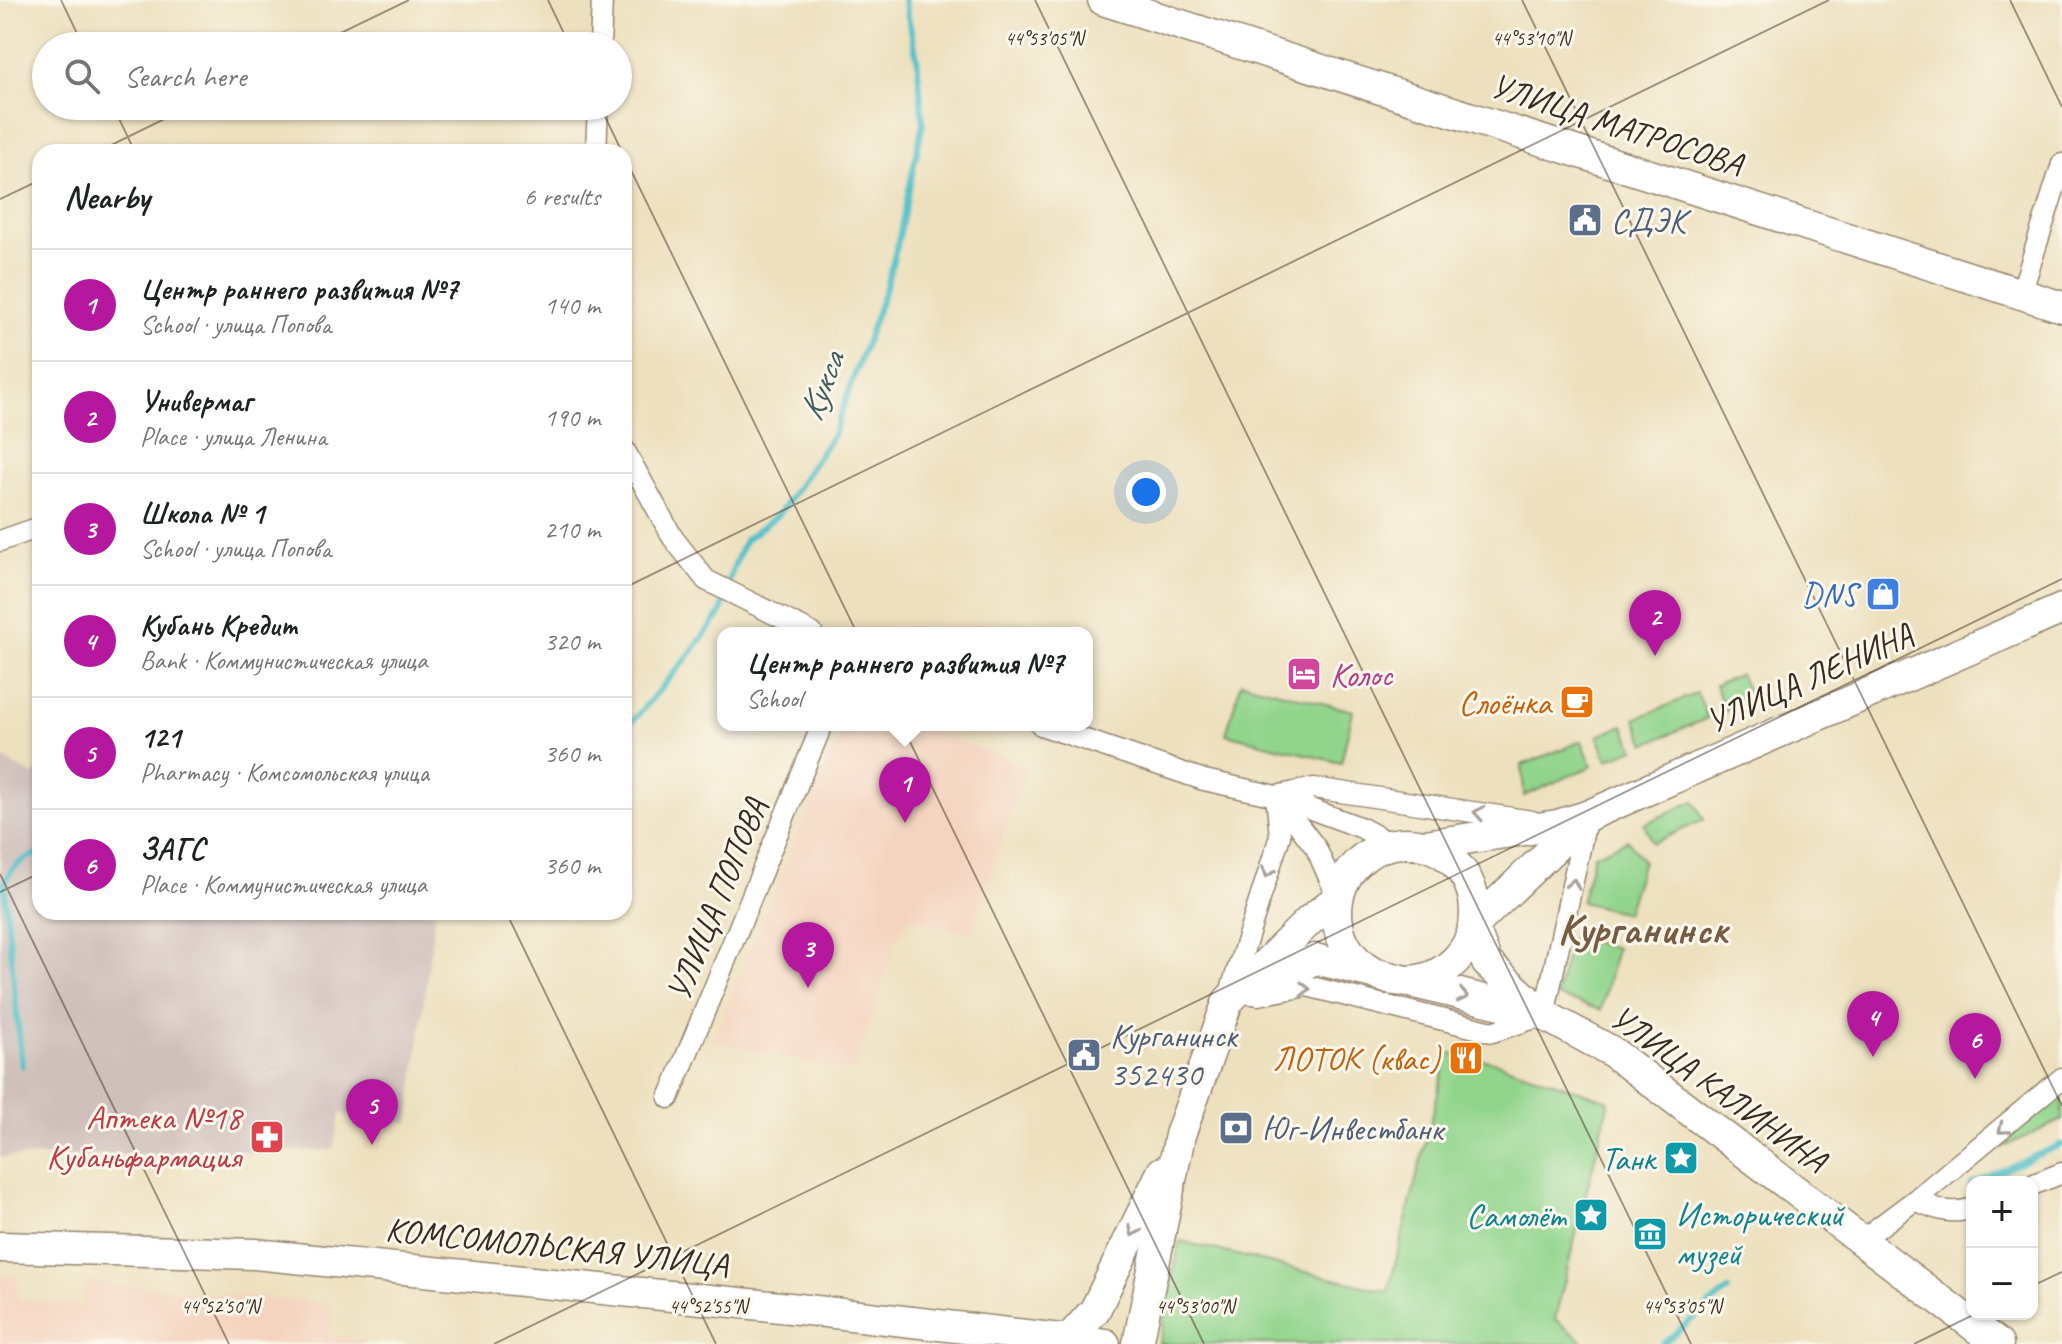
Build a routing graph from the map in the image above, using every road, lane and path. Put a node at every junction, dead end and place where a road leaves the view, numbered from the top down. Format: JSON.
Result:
{"nodes":[{"id":1,"x":602,"y":0,"type":"edge"},
{"id":2,"x":1103,"y":0,"type":"edge"},
{"id":3,"x":601,"y":32,"type":"edge"},
{"id":4,"x":597,"y":120,"type":"edge"},
{"id":5,"x":596,"y":144,"type":"edge"},
{"id":6,"x":2062,"y":164,"type":"edge"},
{"id":7,"x":2021,"y":294,"type":"junction"},
{"id":8,"x":2062,"y":307,"type":"edge"},
{"id":9,"x":632,"y":464,"type":"edge"},
{"id":10,"x":32,"y":530,"type":"edge"},
{"id":11,"x":0,"y":541,"type":"edge"},
{"id":12,"x":2062,"y":609,"type":"edge"},
{"id":13,"x":799,"y":627,"type":"edge"},
{"id":14,"x":820,"y":731,"type":"edge"},
{"id":15,"x":1059,"y":731,"type":"edge"},
{"id":16,"x":1276,"y":796,"type":"junction"},
{"id":17,"x":1587,"y":816,"type":"junction"},
{"id":18,"x":1557,"y":825,"type":"junction"},
{"id":19,"x":1391,"y":844,"type":"junction"},
{"id":20,"x":1425,"y":845,"type":"junction"},
{"id":21,"x":1338,"y":898,"type":"junction"},
{"id":22,"x":1473,"y":926,"type":"junction"},
{"id":23,"x":1387,"y":978,"type":"junction"},
{"id":24,"x":1228,"y":1001,"type":"junction"},
{"id":25,"x":1544,"y":1015,"type":"junction"},
{"id":26,"x":2062,"y":1078,"type":"edge"},
{"id":27,"x":669,"y":1098,"type":"dead end"},
{"id":28,"x":1180,"y":1135,"type":"junction"},
{"id":29,"x":2062,"y":1173,"type":"edge"},
{"id":30,"x":2038,"y":1183,"type":"edge"},
{"id":31,"x":1915,"y":1200,"type":"junction"},
{"id":32,"x":1966,"y":1211,"type":"edge"},
{"id":33,"x":1863,"y":1239,"type":"junction"},
{"id":34,"x":0,"y":1247,"type":"edge"},
{"id":35,"x":1068,"y":1340,"type":"junction"},
{"id":36,"x":1105,"y":1344,"type":"edge"},
{"id":37,"x":1138,"y":1344,"type":"edge"},
{"id":38,"x":1998,"y":1344,"type":"edge"}],
"edges":[{"from":1,"to":3,"type":"street"},
{"from":2,"to":7,"type":"street","name":"УЛИЦА МАТРОСОВА"},
{"from":4,"to":5,"type":"street"},
{"from":6,"to":7,"type":"street"},
{"from":7,"to":8,"type":"street","name":"УЛИЦА МАТРОСОВА"},
{"from":9,"to":13,"type":"street"},
{"from":10,"to":11,"type":"street"},
{"from":12,"to":17,"type":"street","name":"УЛИЦА ЛЕНИНА"},
{"from":14,"to":27,"type":"street","name":"УЛИЦА ПОПОВА"},
{"from":15,"to":16,"type":"street"},
{"from":18,"to":16,"type":"street","one_way":true},
{"from":16,"to":19,"type":"street"},
{"from":16,"to":21,"type":"street"},
{"from":16,"to":24,"type":"street","one_way":true},
{"from":17,"to":18,"type":"street","name":"УЛИЦА ЛЕНИНА"},
{"from":17,"to":22,"type":"street","name":"УЛИЦА ЛЕНИНА"},
{"from":25,"to":17,"type":"street","one_way":true},
{"from":18,"to":20,"type":"street","name":"УЛИЦА ЛЕНИНА"},
{"from":19,"to":20,"type":"street"},
{"from":19,"to":21,"type":"street"},
{"from":20,"to":22,"type":"street"},
{"from":21,"to":23,"type":"street"},
{"from":21,"to":24,"type":"street"},
{"from":22,"to":23,"type":"street"},
{"from":22,"to":25,"type":"street","name":"УЛИЦА КАЛИНИНА"},
{"from":23,"to":24,"type":"street"},
{"from":23,"to":25,"type":"street","name":"УЛИЦА КАЛИНИНА","one_way":true},
{"from":24,"to":25,"type":"street","one_way":true},
{"from":24,"to":28,"type":"street"},
{"from":25,"to":33,"type":"street","name":"УЛИЦА КАЛИНИНА"},
{"from":26,"to":31,"type":"street","one_way":true},
{"from":28,"to":35,"type":"street","one_way":true},
{"from":28,"to":37,"type":"street"},
{"from":29,"to":30,"type":"street"},
{"from":31,"to":32,"type":"street"},
{"from":31,"to":33,"type":"street"},
{"from":33,"to":38,"type":"street","name":"УЛИЦА КАЛИНИНА"},
{"from":34,"to":35,"type":"street","name":"КОМСОМОЛЬСКАЯ УЛИЦА"},
{"from":35,"to":36,"type":"street","name":"КОМСОМОЛЬСКАЯ УЛИЦА"}]}
